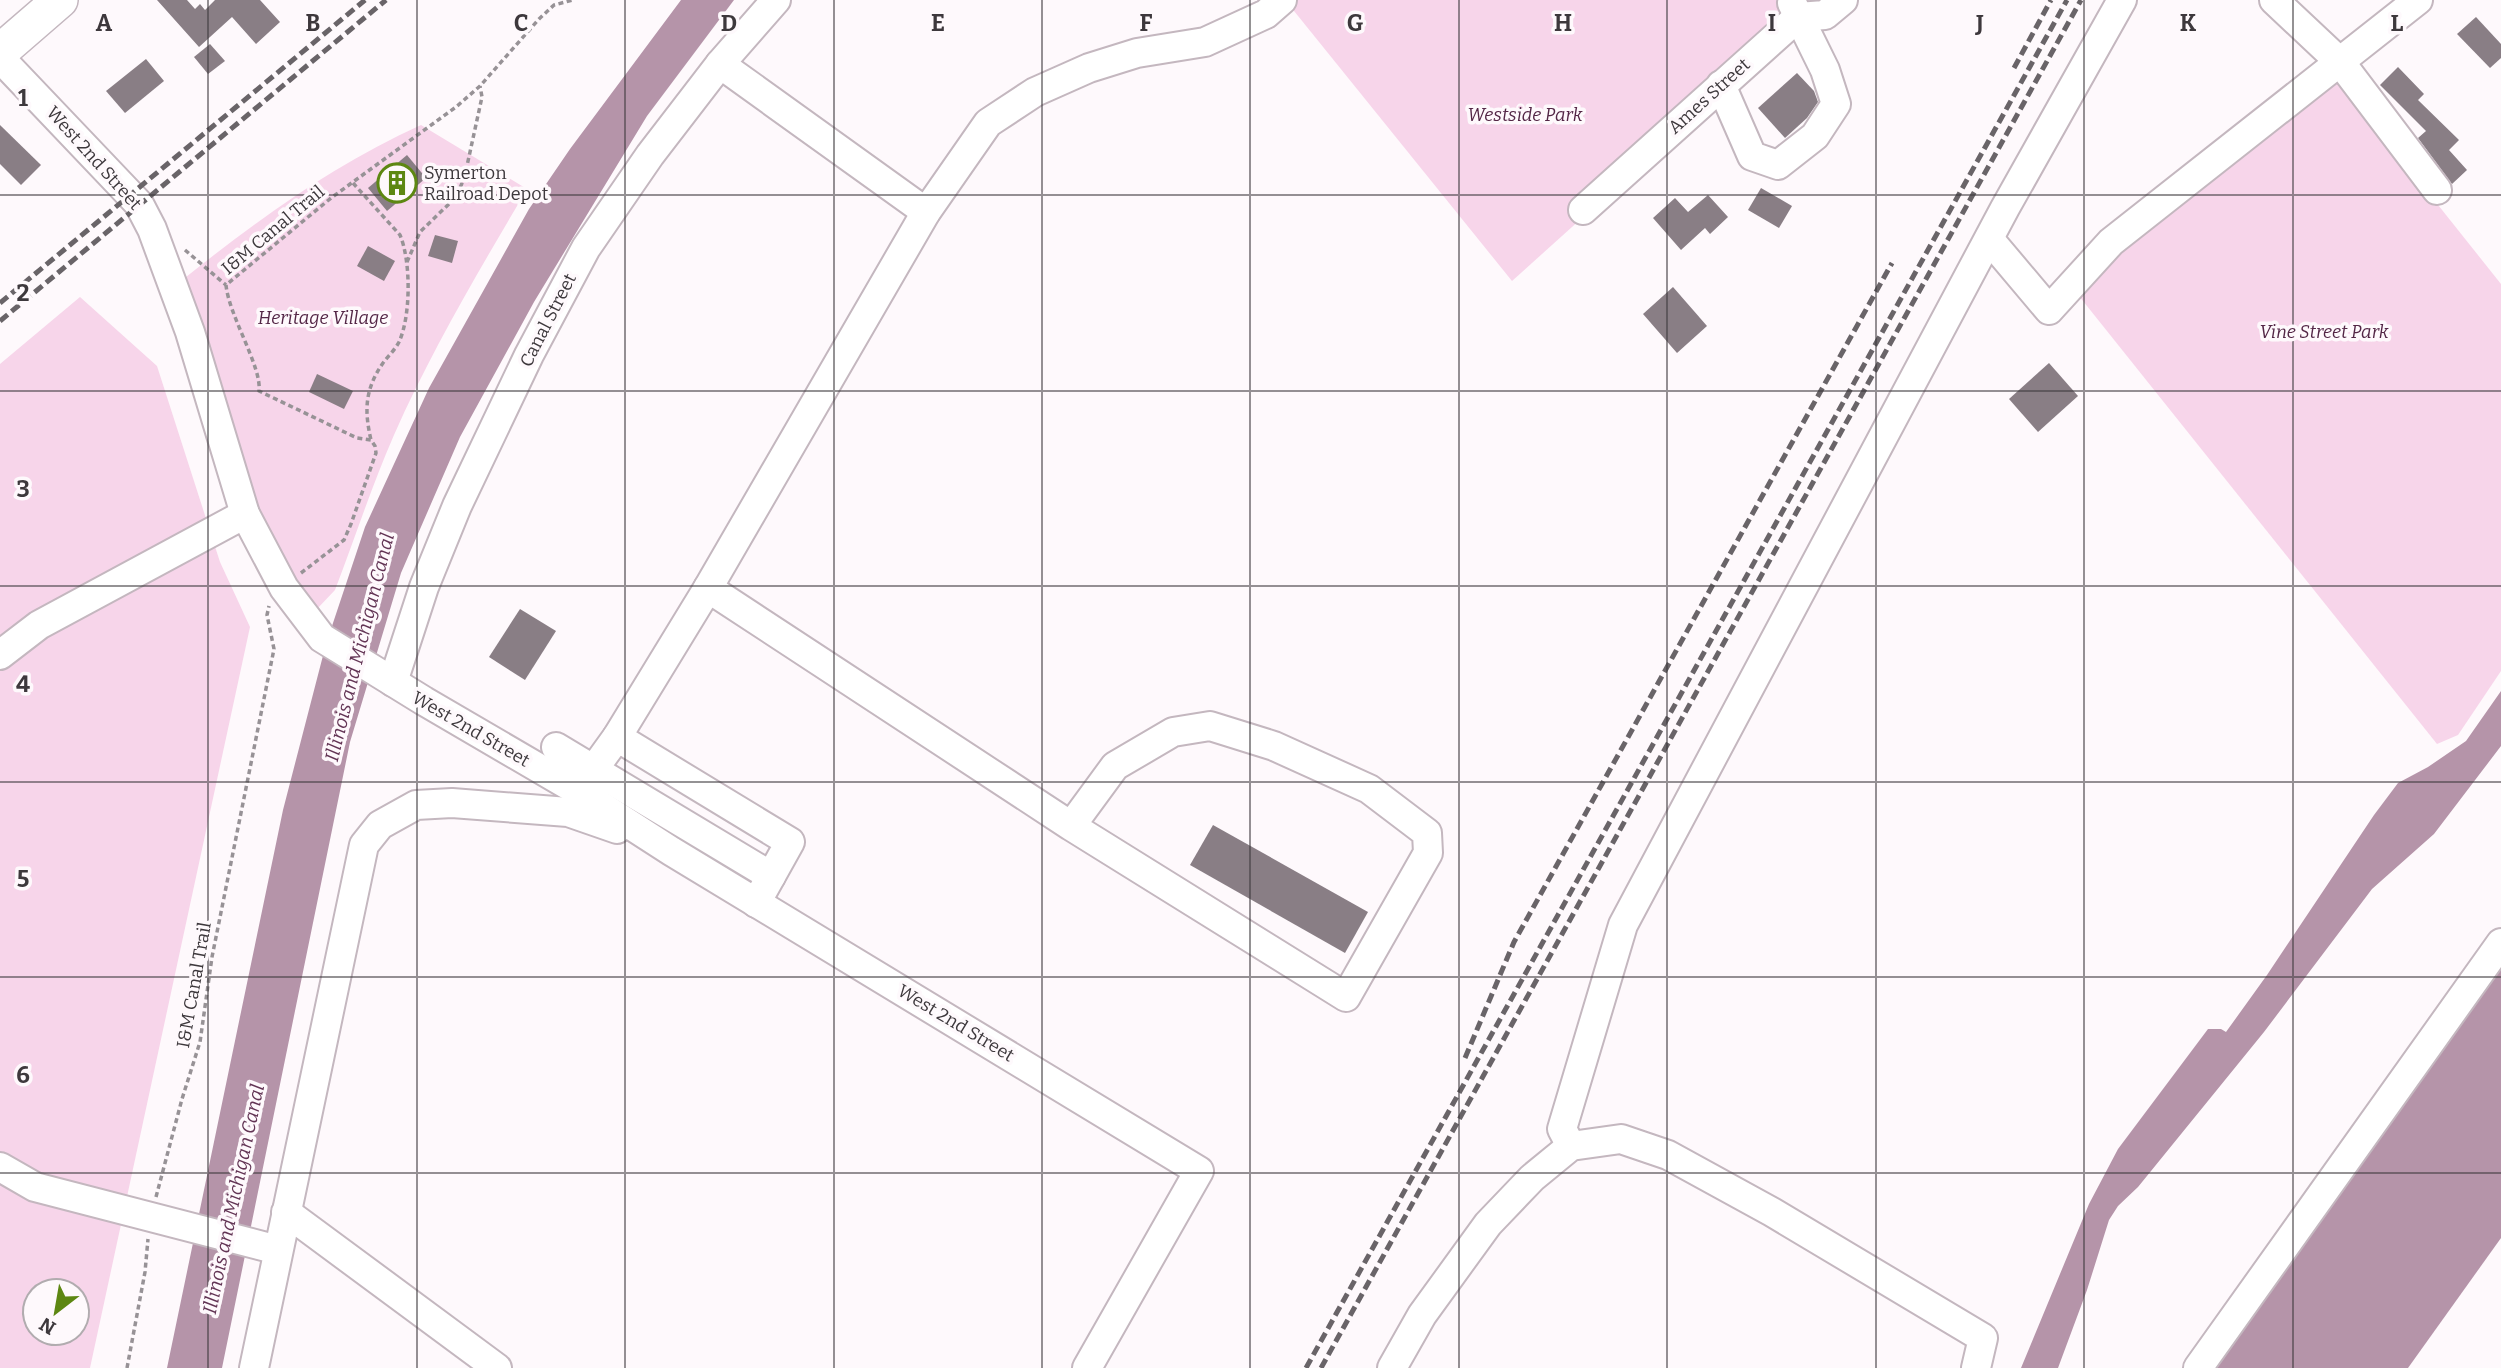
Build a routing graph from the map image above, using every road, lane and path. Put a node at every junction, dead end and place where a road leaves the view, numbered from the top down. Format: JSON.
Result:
{"nodes":[{"id":1,"x":60,"y":0,"type":"edge"},
{"id":2,"x":573,"y":0,"type":"edge"},
{"id":3,"x":776,"y":0,"type":"edge"},
{"id":4,"x":1282,"y":0,"type":"edge"},
{"id":5,"x":1843,"y":0,"type":"edge"},
{"id":6,"x":2122,"y":0,"type":"edge"},
{"id":7,"x":2274,"y":0,"type":"edge"},
{"id":8,"x":2417,"y":0,"type":"edge"},
{"id":9,"x":1794,"y":8,"type":"edge"},
{"id":10,"x":0,"y":52,"type":"edge"},
{"id":11,"x":0,"y":58,"type":"edge"},
{"id":12,"x":2341,"y":62,"type":"junction"},
{"id":13,"x":720,"y":64,"type":"junction"},
{"id":14,"x":1721,"y":85,"type":"junction"},
{"id":15,"x":480,"y":86,"type":"junction"},
{"id":16,"x":353,"y":183,"type":"junction"},
{"id":17,"x":2437,"y":190,"type":"dead end"},
{"id":18,"x":1583,"y":210,"type":"dead end"},
{"id":19,"x":926,"y":212,"type":"junction"},
{"id":20,"x":1990,"y":240,"type":"junction"},
{"id":21,"x":184,"y":250,"type":"dead end"},
{"id":22,"x":406,"y":265,"type":"junction"},
{"id":23,"x":226,"y":285,"type":"junction"},
{"id":24,"x":371,"y":440,"type":"junction"},
{"id":25,"x":245,"y":513,"type":"junction"},
{"id":26,"x":302,"y":572,"type":"dead end"},
{"id":27,"x":708,"y":588,"type":"junction"},
{"id":28,"x":270,"y":605,"type":"dead end"},
{"id":29,"x":0,"y":655,"type":"edge"},
{"id":30,"x":393,"y":682,"type":"junction"},
{"id":31,"x":617,"y":737,"type":"junction"},
{"id":32,"x":556,"y":747,"type":"dead end"},
{"id":33,"x":586,"y":780,"type":"junction"},
{"id":34,"x":1071,"y":826,"type":"junction"},
{"id":35,"x":671,"y":851,"type":"junction"},
{"id":36,"x":771,"y":876,"type":"junction"},
{"id":37,"x":756,"y":903,"type":"junction"},
{"id":38,"x":2501,"y":943,"type":"edge"},
{"id":39,"x":1571,"y":1146,"type":"junction"},
{"id":40,"x":0,"y":1167,"type":"edge"},
{"id":41,"x":286,"y":1212,"type":"junction"},
{"id":42,"x":150,"y":1218,"type":"junction"},
{"id":43,"x":278,"y":1250,"type":"junction"},
{"id":44,"x":127,"y":1368,"type":"edge"},
{"id":45,"x":254,"y":1368,"type":"edge"},
{"id":46,"x":496,"y":1368,"type":"edge"},
{"id":47,"x":1087,"y":1368,"type":"edge"},
{"id":48,"x":1392,"y":1368,"type":"edge"},
{"id":49,"x":1976,"y":1368,"type":"edge"},
{"id":50,"x":2198,"y":1368,"type":"edge"}],
"edges":[{"from":1,"to":10,"type":"main road"},
{"from":2,"to":15,"type":"path","name":"I&M Canal Trail"},
{"from":3,"to":13,"type":"street","name":"Canal Street"},
{"from":4,"to":19,"type":"street"},
{"from":5,"to":9,"type":"street","name":"Ames Street"},
{"from":6,"to":20,"type":"street"},
{"from":7,"to":12,"type":"street"},
{"from":8,"to":12,"type":"street"},
{"from":9,"to":14,"type":"street","name":"Ames Street"},
{"from":9,"to":14,"type":"street"},
{"from":11,"to":25,"type":"street","name":"West 2nd Street"},
{"from":12,"to":17,"type":"street"},
{"from":12,"to":20,"type":"street"},
{"from":13,"to":19,"type":"street"},
{"from":13,"to":30,"type":"street","name":"Canal Street"},
{"from":14,"to":18,"type":"street","name":"Ames Street"},
{"from":15,"to":16,"type":"path","name":"I&M Canal Trail"},
{"from":15,"to":22,"type":"path"},
{"from":16,"to":22,"type":"path"},
{"from":16,"to":23,"type":"path","name":"I&M Canal Trail"},
{"from":19,"to":27,"type":"street"},
{"from":20,"to":39,"type":"street"},
{"from":21,"to":23,"type":"path"},
{"from":22,"to":24,"type":"path"},
{"from":23,"to":24,"type":"path","name":"I&M Canal Trail"},
{"from":24,"to":26,"type":"path"},
{"from":25,"to":29,"type":"street"},
{"from":25,"to":30,"type":"street","name":"West 2nd Street"},
{"from":27,"to":31,"type":"street"},
{"from":27,"to":34,"type":"street"},
{"from":28,"to":42,"type":"path","name":"I&M Canal Trail"},
{"from":30,"to":33,"type":"street","name":"West 2nd Street"},
{"from":31,"to":33,"type":"street"},
{"from":31,"to":36,"type":"street"},
{"from":32,"to":33,"type":"street"},
{"from":33,"to":35,"type":"street","name":"West 2nd Street"},
{"from":33,"to":36,"type":"street"},
{"from":34,"to":34,"type":"street"},
{"from":35,"to":37,"type":"street","name":"West 2nd Street"},
{"from":35,"to":41,"type":"street"},
{"from":36,"to":37,"type":"street"},
{"from":37,"to":47,"type":"street","name":"West 2nd Street"},
{"from":38,"to":50,"type":"street"},
{"from":39,"to":48,"type":"street"},
{"from":39,"to":49,"type":"street"},
{"from":40,"to":42,"type":"street"},
{"from":41,"to":43,"type":"street"},
{"from":41,"to":46,"type":"street"},
{"from":42,"to":43,"type":"street"},
{"from":42,"to":44,"type":"path","name":"I&M Canal Trail"},
{"from":43,"to":45,"type":"street"}]}
